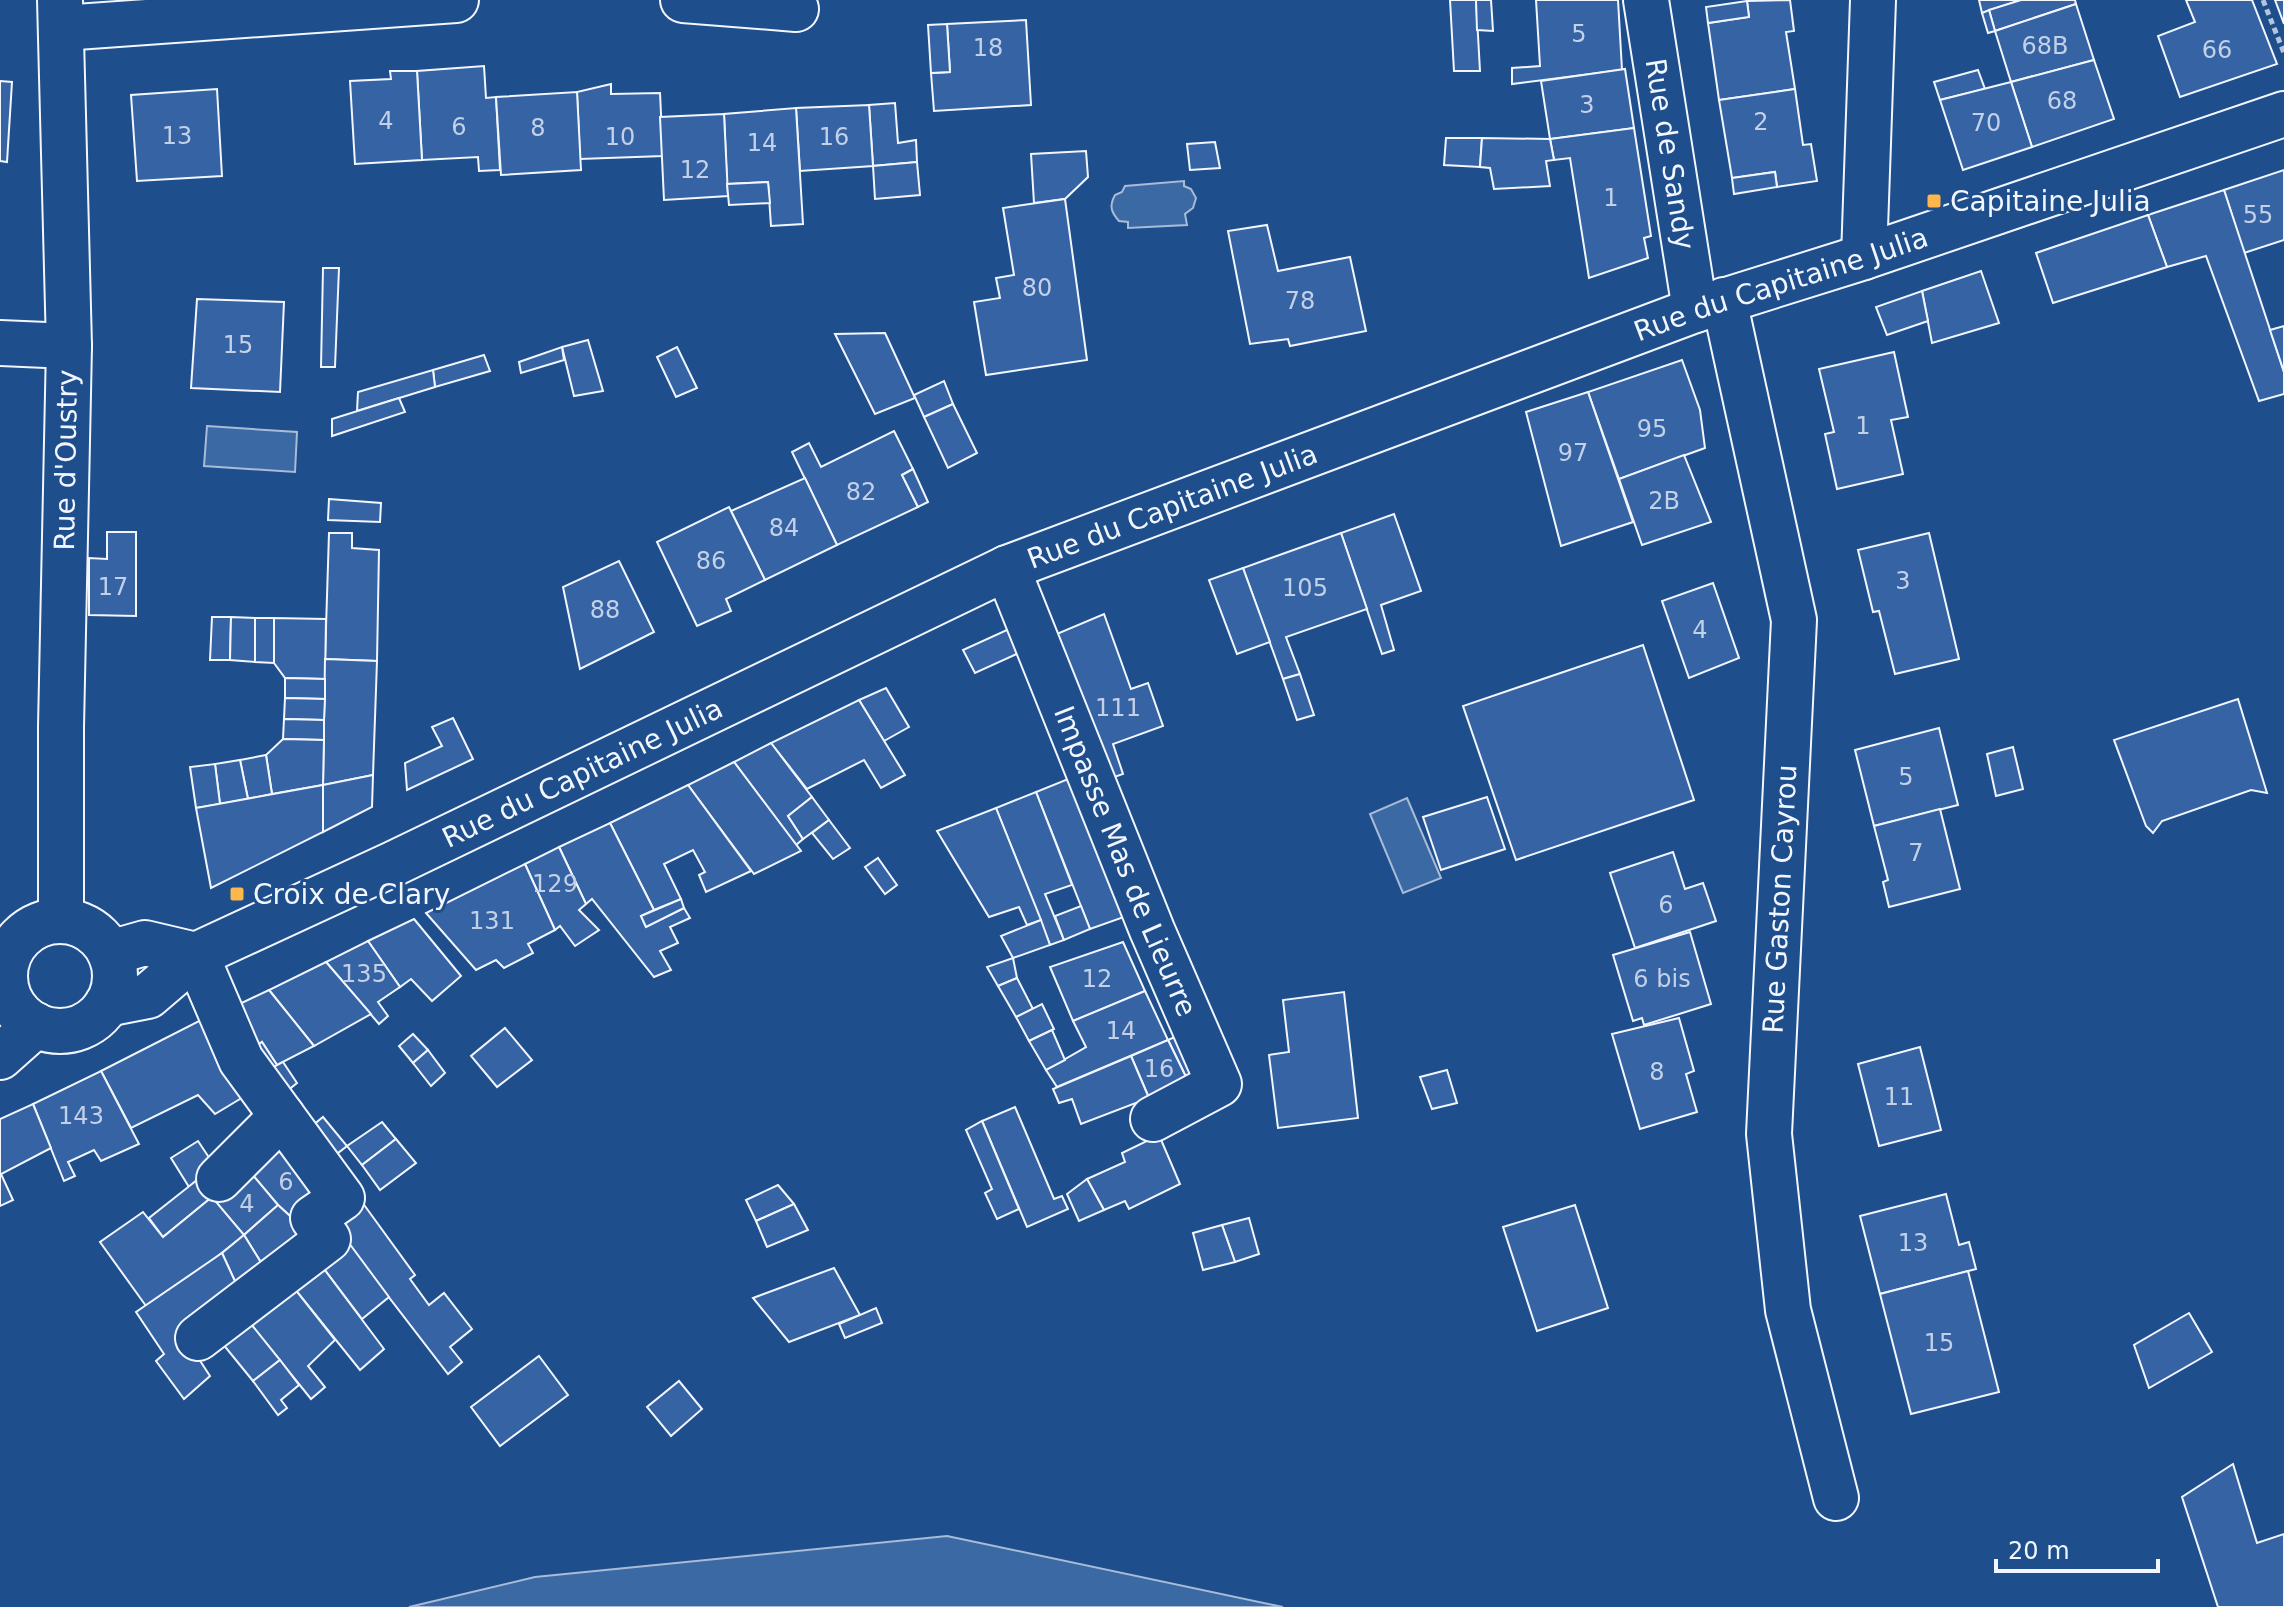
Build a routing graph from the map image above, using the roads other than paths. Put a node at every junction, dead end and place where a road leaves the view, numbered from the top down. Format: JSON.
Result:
{"nodes":[{"id":1,"x":456,"y":0,"type":"edge"},
{"id":2,"x":683,"y":0,"type":"edge"},
{"id":3,"x":1646,"y":0,"type":"edge"},
{"id":4,"x":1873,"y":0,"type":"edge"},
{"id":5,"x":796,"y":9,"type":"dead end"},
{"id":6,"x":61,"y":14,"type":"edge"},
{"id":7,"x":2284,"y":114,"type":"edge"},
{"id":8,"x":1864,"y":257,"type":"junction"},
{"id":9,"x":1710,"y":305,"type":"junction"},
{"id":10,"x":0,"y":343,"type":"edge"},
{"id":11,"x":69,"y":346,"type":"junction"},
{"id":12,"x":1007,"y":568,"type":"junction"},
{"id":13,"x":61,"y":921,"type":"junction"},
{"id":14,"x":7,"y":945,"type":"edge"},
{"id":15,"x":110,"y":953,"type":"junction"},
{"id":16,"x":196,"y":955,"type":"junction"},
{"id":17,"x":107,"y":1004,"type":"junction"},
{"id":18,"x":16,"y":1012,"type":"edge"},
{"id":19,"x":0,"y":1057,"type":"edge"},
{"id":20,"x":282,"y":1116,"type":"junction"},
{"id":21,"x":1153,"y":1119,"type":"dead end"},
{"id":22,"x":219,"y":1179,"type":"dead end"},
{"id":23,"x":198,"y":1338,"type":"dead end"},
{"id":24,"x":1836,"y":1498,"type":"dead end"}],
"edges":[{"from":1,"to":6,"type":"street"},
{"from":2,"to":5,"type":"street"},
{"from":3,"to":9,"type":"street","name":"Rue de Sandy"},
{"from":4,"to":8,"type":"street"},
{"from":6,"to":11,"type":"street","name":"Rue d'Oustry"},
{"from":7,"to":8,"type":"street","name":"Rue du Capitaine Julia"},
{"from":8,"to":9,"type":"street","name":"Rue du Capitaine Julia"},
{"from":9,"to":12,"type":"street","name":"Rue du Capitaine Julia"},
{"from":9,"to":24,"type":"street","name":"Rue Gaston Cayrou"},
{"from":10,"to":11,"type":"street"},
{"from":11,"to":13,"type":"street","name":"Rue d'Oustry"},
{"from":12,"to":16,"type":"street","name":"Rue du Capitaine Julia"},
{"from":12,"to":21,"type":"street","name":"Impasse Mas de Lieurre"},
{"from":13,"to":14,"type":"street"},
{"from":13,"to":15,"type":"street"},
{"from":14,"to":18,"type":"street"},
{"from":15,"to":16,"type":"street"},
{"from":15,"to":17,"type":"street"},
{"from":16,"to":17,"type":"street","name":"Rue du Capitaine Julia"},
{"from":16,"to":20,"type":"street"},
{"from":17,"to":18,"type":"street","name":"Rue du Capitaine Julia"},
{"from":18,"to":19,"type":"street"},
{"from":20,"to":22,"type":"street"},
{"from":20,"to":23,"type":"street"}]}
